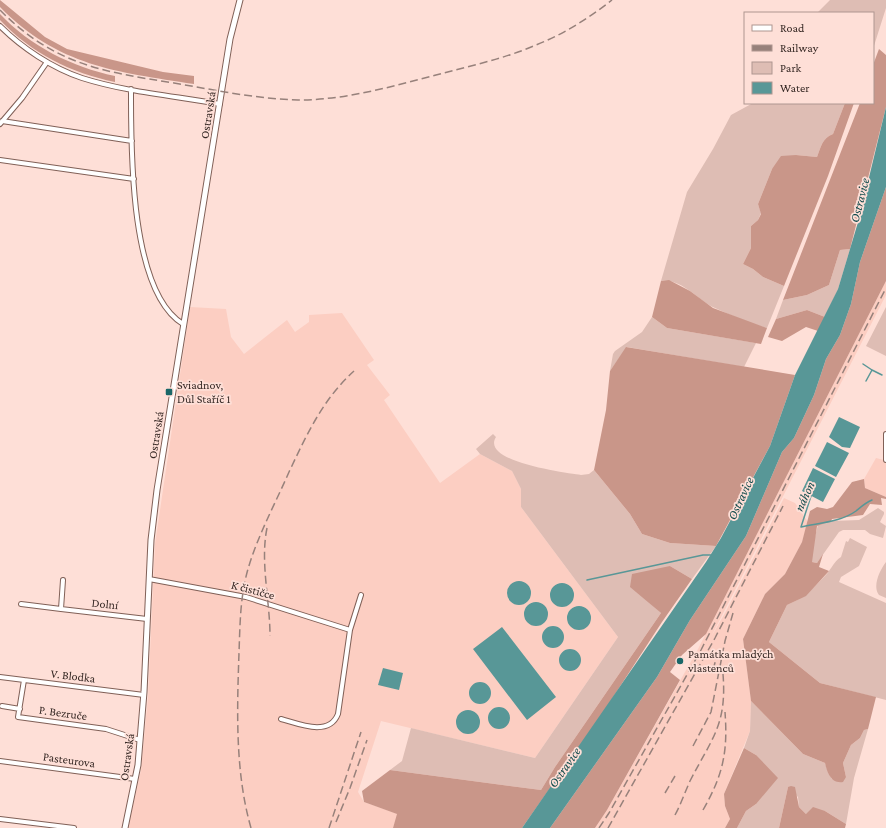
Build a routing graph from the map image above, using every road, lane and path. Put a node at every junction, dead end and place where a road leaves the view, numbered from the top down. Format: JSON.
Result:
{"nodes":[{"id":1,"x":240,"y":0,"type":"edge"},
{"id":2,"x":0,"y":26,"type":"edge"},
{"id":3,"x":46,"y":62,"type":"junction"},
{"id":4,"x":131,"y":89,"type":"junction"},
{"id":5,"x":220,"y":104,"type":"junction"},
{"id":6,"x":1,"y":122,"type":"edge"},
{"id":7,"x":132,"y":141,"type":"junction"},
{"id":8,"x":0,"y":160,"type":"edge"},
{"id":9,"x":134,"y":179,"type":"junction"},
{"id":10,"x":183,"y":324,"type":"junction"},
{"id":11,"x":886,"y":434,"type":"edge"},
{"id":12,"x":886,"y":460,"type":"edge"},
{"id":13,"x":149,"y":579,"type":"junction"},
{"id":14,"x":63,"y":580,"type":"dead end"},
{"id":15,"x":361,"y":595,"type":"dead end"},
{"id":16,"x":21,"y":604,"type":"dead end"},
{"id":17,"x":61,"y":609,"type":"junction"},
{"id":18,"x":147,"y":619,"type":"junction"},
{"id":19,"x":350,"y":630,"type":"junction"},
{"id":20,"x":0,"y":677,"type":"edge"},
{"id":21,"x":24,"y":680,"type":"junction"},
{"id":22,"x":144,"y":695,"type":"junction"},
{"id":23,"x":2,"y":706,"type":"dead end"},
{"id":24,"x":20,"y":709,"type":"junction"},
{"id":25,"x":281,"y":719,"type":"dead end"},
{"id":26,"x":140,"y":740,"type":"junction"},
{"id":27,"x":0,"y":761,"type":"edge"},
{"id":28,"x":135,"y":779,"type":"junction"},
{"id":29,"x":0,"y":819,"type":"edge"},
{"id":30,"x":74,"y":828,"type":"edge"},
{"id":31,"x":125,"y":828,"type":"edge"}],
"edges":[{"from":1,"to":5,"type":"street","name":"Ostravská"},
{"from":2,"to":3,"type":"street"},
{"from":3,"to":4,"type":"street"},
{"from":3,"to":6,"type":"street"},
{"from":4,"to":5,"type":"street"},
{"from":4,"to":7,"type":"street"},
{"from":5,"to":10,"type":"street","name":"Ostravská"},
{"from":6,"to":7,"type":"street"},
{"from":7,"to":9,"type":"street"},
{"from":8,"to":9,"type":"street"},
{"from":9,"to":10,"type":"street"},
{"from":10,"to":13,"type":"street","name":"Ostravská"},
{"from":11,"to":12,"type":"street"},
{"from":13,"to":18,"type":"street","name":"Ostravská"},
{"from":13,"to":19,"type":"street","name":"K čističce"},
{"from":14,"to":17,"type":"street"},
{"from":15,"to":19,"type":"street"},
{"from":16,"to":17,"type":"street","name":"Dolní"},
{"from":17,"to":18,"type":"street","name":"Dolní"},
{"from":18,"to":22,"type":"street","name":"Ostravská"},
{"from":19,"to":25,"type":"street"},
{"from":20,"to":21,"type":"street","name":"V. Blodka"},
{"from":21,"to":22,"type":"street","name":"V. Blodka"},
{"from":21,"to":24,"type":"street"},
{"from":22,"to":26,"type":"street","name":"Ostravská"},
{"from":23,"to":24,"type":"street"},
{"from":24,"to":26,"type":"street","name":"P. Bezruče"},
{"from":26,"to":28,"type":"street","name":"Ostravská"},
{"from":27,"to":28,"type":"street","name":"Pasteurova"},
{"from":28,"to":31,"type":"street","name":"Ostravská"},
{"from":29,"to":30,"type":"street"}]}
